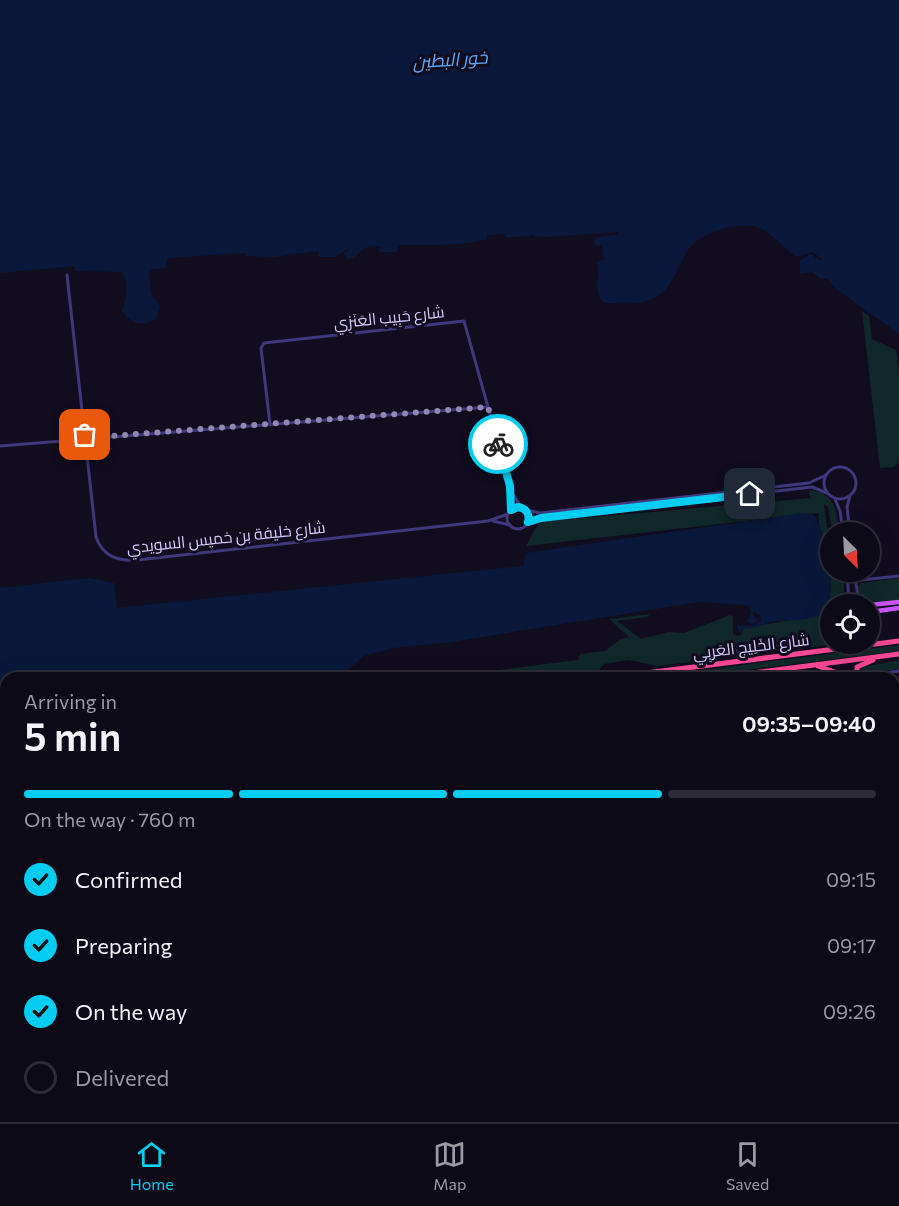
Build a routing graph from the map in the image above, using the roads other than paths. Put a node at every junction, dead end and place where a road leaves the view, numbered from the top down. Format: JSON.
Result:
{"nodes":[{"id":1,"x":67,"y":275,"type":"dead end"},
{"id":2,"x":488,"y":407,"type":"junction"},
{"id":3,"x":270,"y":424,"type":"junction"},
{"id":4,"x":85,"y":438,"type":"junction"},
{"id":5,"x":0,"y":446,"type":"edge"},
{"id":6,"x":826,"y":475,"type":"junction"},
{"id":7,"x":510,"y":486,"type":"junction"},
{"id":8,"x":827,"y":493,"type":"junction"},
{"id":9,"x":850,"y":496,"type":"junction"},
{"id":10,"x":834,"y":498,"type":"junction"},
{"id":11,"x":521,"y":507,"type":"junction"},
{"id":12,"x":511,"y":510,"type":"junction"},
{"id":13,"x":526,"y":510,"type":"junction"},
{"id":14,"x":508,"y":514,"type":"junction"},
{"id":15,"x":488,"y":521,"type":"junction"},
{"id":16,"x":528,"y":522,"type":"junction"},
{"id":17,"x":842,"y":522,"type":"edge"},
{"id":18,"x":849,"y":522,"type":"edge"},
{"id":19,"x":511,"y":525,"type":"junction"},
{"id":20,"x":899,"y":576,"type":"edge"},
{"id":21,"x":880,"y":578,"type":"edge"},
{"id":22,"x":856,"y":582,"type":"edge"},
{"id":23,"x":859,"y":582,"type":"edge"},
{"id":24,"x":856,"y":586,"type":"junction"},
{"id":25,"x":858,"y":594,"type":"edge"},
{"id":26,"x":899,"y":602,"type":"edge"},
{"id":27,"x":880,"y":604,"type":"edge"},
{"id":28,"x":899,"y":608,"type":"edge"},
{"id":29,"x":880,"y":611,"type":"edge"},
{"id":30,"x":880,"y":640,"type":"edge"},
{"id":31,"x":899,"y":640,"type":"edge"},
{"id":32,"x":820,"y":649,"type":"edge"},
{"id":33,"x":794,"y":654,"type":"junction"},
{"id":34,"x":899,"y":654,"type":"edge"},
{"id":35,"x":889,"y":656,"type":"junction"},
{"id":36,"x":811,"y":665,"type":"junction"},
{"id":37,"x":654,"y":672,"type":"edge"},
{"id":38,"x":758,"y":672,"type":"edge"},
{"id":39,"x":834,"y":672,"type":"edge"},
{"id":40,"x":858,"y":672,"type":"edge"}],
"edges":[{"from":1,"to":4,"type":"street","name":"شارع خليفة بن خميس السويدي"},
{"from":2,"to":3,"type":"street"},
{"from":2,"to":3,"type":"street","name":"شارع حَبِيب العَنَزِي"},
{"from":2,"to":7,"type":"street","name":"شارع حَبِيب العَنَزِي"},
{"from":3,"to":4,"type":"street"},
{"from":4,"to":5,"type":"street"},
{"from":4,"to":15,"type":"street","name":"شارع خليفة بن خميس السويدي"},
{"from":6,"to":8,"type":"street"},
{"from":6,"to":9,"type":"street"},
{"from":6,"to":13,"type":"street"},
{"from":7,"to":11,"type":"street","name":"شارع حَبِيب العَنَزِي"},
{"from":7,"to":12,"type":"street","name":"شارع حَبِيب العَنَزِي"},
{"from":8,"to":10,"type":"street"},
{"from":8,"to":16,"type":"street"},
{"from":9,"to":10,"type":"street"},
{"from":9,"to":18,"type":"street"},
{"from":10,"to":17,"type":"street"},
{"from":11,"to":12,"type":"street"},
{"from":11,"to":13,"type":"street"},
{"from":12,"to":14,"type":"street"},
{"from":13,"to":16,"type":"street"},
{"from":14,"to":15,"type":"street","name":"شارع خليفة بن خميس السويدي"},
{"from":14,"to":19,"type":"street"},
{"from":15,"to":19,"type":"street","name":"شارع خليفة بن خميس السويدي"},
{"from":16,"to":19,"type":"street"},
{"from":20,"to":21,"type":"street"},
{"from":22,"to":24,"type":"street"},
{"from":23,"to":24,"type":"street"},
{"from":24,"to":25,"type":"street"},
{"from":26,"to":27,"type":"main road"},
{"from":28,"to":29,"type":"main road"},
{"from":30,"to":31,"type":"highway"},
{"from":31,"to":33,"type":"highway","name":"شارع الخَلِيج العَربِي"},
{"from":32,"to":33,"type":"highway"},
{"from":33,"to":37,"type":"highway","name":"شارع الخَلِيج العَربِي"},
{"from":34,"to":35,"type":"highway","name":"شارع الخَلِيج العَربِي"},
{"from":35,"to":36,"type":"highway","name":"شارع الخَلِيج العَربِي"},
{"from":35,"to":40,"type":"highway"},
{"from":36,"to":38,"type":"highway","name":"شارع الخَلِيج العَربِي"},
{"from":36,"to":39,"type":"highway"}]}
